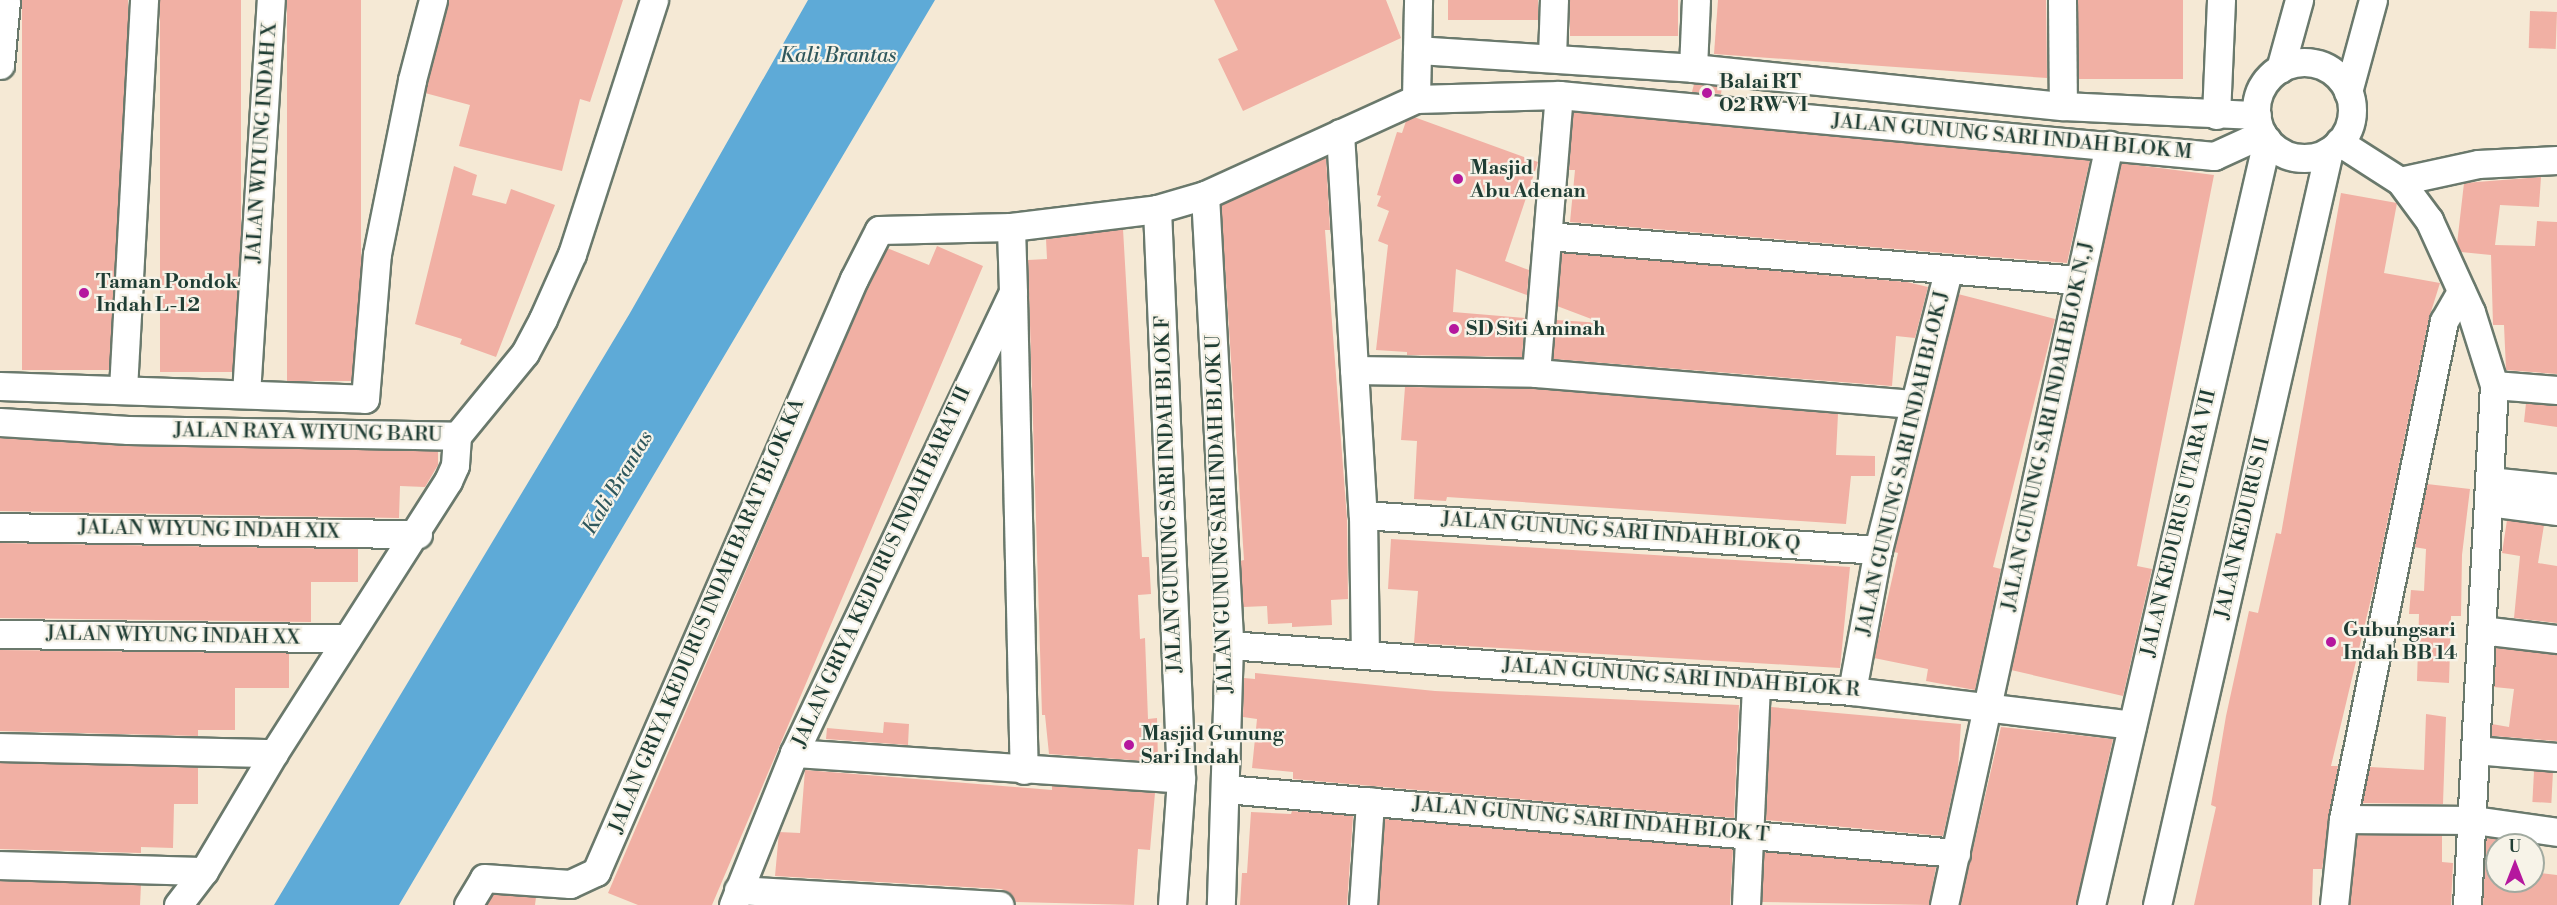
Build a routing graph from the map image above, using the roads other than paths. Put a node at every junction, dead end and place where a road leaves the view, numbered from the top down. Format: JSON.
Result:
{"nodes":[{"id":1,"x":6,"y":0,"type":"edge"},
{"id":2,"x":144,"y":0,"type":"edge"},
{"id":3,"x":271,"y":0,"type":"edge"},
{"id":4,"x":433,"y":0,"type":"edge"},
{"id":5,"x":654,"y":0,"type":"edge"},
{"id":6,"x":1418,"y":0,"type":"edge"},
{"id":7,"x":1554,"y":0,"type":"edge"},
{"id":8,"x":1696,"y":0,"type":"edge"},
{"id":9,"x":2062,"y":0,"type":"edge"},
{"id":10,"x":2221,"y":0,"type":"edge"},
{"id":11,"x":2299,"y":0,"type":"edge"},
{"id":12,"x":2373,"y":0,"type":"edge"},
{"id":13,"x":1417,"y":50,"type":"junction"},
{"id":14,"x":0,"y":54,"type":"edge"},
{"id":15,"x":1552,"y":57,"type":"junction"},
{"id":16,"x":1693,"y":68,"type":"junction"},
{"id":17,"x":2280,"y":69,"type":"junction"},
{"id":18,"x":2349,"y":92,"type":"junction"},
{"id":19,"x":1559,"y":94,"type":"junction"},
{"id":20,"x":1416,"y":99,"type":"junction"},
{"id":21,"x":2063,"y":106,"type":"junction"},
{"id":22,"x":2216,"y":115,"type":"junction"},
{"id":23,"x":2262,"y":130,"type":"junction"},
{"id":24,"x":1340,"y":133,"type":"junction"},
{"id":25,"x":2109,"y":145,"type":"junction"},
{"id":26,"x":2334,"y":147,"type":"junction"},
{"id":27,"x":2557,"y":160,"type":"edge"},
{"id":28,"x":2400,"y":181,"type":"junction"},
{"id":29,"x":1205,"y":195,"type":"junction"},
{"id":30,"x":1158,"y":209,"type":"junction"},
{"id":31,"x":1011,"y":227,"type":"junction"},
{"id":32,"x":883,"y":228,"type":"joint"},
{"id":33,"x":1548,"y":236,"type":"junction"},
{"id":34,"x":1947,"y":271,"type":"junction"},
{"id":35,"x":2078,"y":280,"type":"junction"},
{"id":36,"x":1013,"y":292,"type":"junction"},
{"id":37,"x":2461,"y":292,"type":"junction"},
{"id":38,"x":1354,"y":370,"type":"junction"},
{"id":39,"x":1536,"y":373,"type":"junction"},
{"id":40,"x":2494,"y":385,"type":"junction"},
{"id":41,"x":0,"y":386,"type":"edge"},
{"id":42,"x":123,"y":389,"type":"junction"},
{"id":43,"x":2557,"y":390,"type":"edge"},
{"id":44,"x":246,"y":394,"type":"junction"},
{"id":45,"x":1912,"y":404,"type":"junction"},
{"id":46,"x":0,"y":422,"type":"edge"},
{"id":47,"x":457,"y":436,"type":"junction"},
{"id":48,"x":2557,"y":488,"type":"edge"},
{"id":49,"x":2488,"y":492,"type":"junction"},
{"id":50,"x":2557,"y":511,"type":"edge"},
{"id":51,"x":1363,"y":515,"type":"junction"},
{"id":52,"x":0,"y":527,"type":"edge"},
{"id":53,"x":418,"y":534,"type":"junction"},
{"id":54,"x":1878,"y":549,"type":"junction"},
{"id":55,"x":2481,"y":630,"type":"junction"},
{"id":56,"x":0,"y":634,"type":"edge"},
{"id":57,"x":347,"y":638,"type":"junction"},
{"id":58,"x":2557,"y":639,"type":"edge"},
{"id":59,"x":1229,"y":645,"type":"junction"},
{"id":60,"x":1365,"y":654,"type":"junction"},
{"id":61,"x":1756,"y":685,"type":"junction"},
{"id":62,"x":1852,"y":691,"type":"junction"},
{"id":63,"x":1988,"y":708,"type":"junction"},
{"id":64,"x":2132,"y":725,"type":"junction"},
{"id":65,"x":0,"y":747,"type":"edge"},
{"id":66,"x":2475,"y":750,"type":"junction"},
{"id":67,"x":274,"y":753,"type":"junction"},
{"id":68,"x":794,"y":753,"type":"junction"},
{"id":69,"x":2557,"y":757,"type":"edge"},
{"id":70,"x":1024,"y":770,"type":"junction"},
{"id":71,"x":1180,"y":779,"type":"junction"},
{"id":72,"x":1226,"y":789,"type":"junction"},
{"id":73,"x":1370,"y":801,"type":"junction"},
{"id":74,"x":2343,"y":819,"type":"junction"},
{"id":75,"x":2474,"y":820,"type":"junction"},
{"id":76,"x":2557,"y":832,"type":"edge"},
{"id":77,"x":1750,"y":834,"type":"junction"},
{"id":78,"x":1956,"y":853,"type":"junction"},
{"id":79,"x":0,"y":865,"type":"edge"},
{"id":80,"x":204,"y":871,"type":"junction"},
{"id":81,"x":735,"y":897,"type":"edge"},
{"id":82,"x":178,"y":905,"type":"edge"},
{"id":83,"x":468,"y":905,"type":"edge"},
{"id":84,"x":1000,"y":905,"type":"edge"},
{"id":85,"x":1172,"y":905,"type":"edge"},
{"id":86,"x":1221,"y":905,"type":"edge"},
{"id":87,"x":1363,"y":905,"type":"edge"},
{"id":88,"x":1746,"y":905,"type":"edge"},
{"id":89,"x":1944,"y":905,"type":"edge"},
{"id":90,"x":2091,"y":905,"type":"edge"},
{"id":91,"x":2157,"y":905,"type":"edge"},
{"id":92,"x":2334,"y":905,"type":"edge"},
{"id":93,"x":2467,"y":905,"type":"edge"}],
"edges":[{"from":1,"to":14,"type":"street"},
{"from":2,"to":42,"type":"street"},
{"from":3,"to":44,"type":"street","name":"JALAN WIYUNG INDAH X"},
{"from":4,"to":44,"type":"street","name":"JALAN RAYA WIYUNG BARU"},
{"from":5,"to":47,"type":"street","name":"JALAN RAYA WIYUNG BARU"},
{"from":6,"to":13,"type":"street"},
{"from":7,"to":15,"type":"street"},
{"from":8,"to":16,"type":"street"},
{"from":9,"to":21,"type":"street"},
{"from":10,"to":22,"type":"street"},
{"from":11,"to":17,"type":"street"},
{"from":12,"to":18,"type":"street"},
{"from":13,"to":15,"type":"street"},
{"from":13,"to":20,"type":"street"},
{"from":15,"to":16,"type":"street"},
{"from":16,"to":21,"type":"street"},
{"from":17,"to":18,"type":"street"},
{"from":17,"to":23,"type":"street"},
{"from":18,"to":26,"type":"street"},
{"from":19,"to":20,"type":"street","name":"JALAN GUNUNG SARI INDAH BLOK M"},
{"from":19,"to":25,"type":"street","name":"JALAN GUNUNG SARI INDAH BLOK M"},
{"from":19,"to":33,"type":"street"},
{"from":20,"to":24,"type":"street","name":"JALAN GUNUNG SARI INDAH BLOK M"},
{"from":21,"to":22,"type":"street"},
{"from":22,"to":23,"type":"street"},
{"from":23,"to":25,"type":"street","name":"JALAN GUNUNG SARI INDAH BLOK M"},
{"from":23,"to":26,"type":"street"},
{"from":23,"to":64,"type":"street","name":"JALAN KEDURUS UTARA VII"},
{"from":24,"to":29,"type":"street","name":"JALAN GUNUNG SARI INDAH BLOK M"},
{"from":24,"to":38,"type":"street"},
{"from":25,"to":35,"type":"street","name":"JALAN GUNUNG SARI INDAH BLOK N, J"},
{"from":26,"to":28,"type":"street"},
{"from":26,"to":91,"type":"street","name":"JALAN KEDURUS II"},
{"from":27,"to":28,"type":"street"},
{"from":28,"to":37,"type":"street"},
{"from":29,"to":30,"type":"street","name":"JALAN GUNUNG SARI INDAH BLOK M"},
{"from":29,"to":59,"type":"street","name":"JALAN GUNUNG SARI INDAH BLOK U"},
{"from":30,"to":31,"type":"street","name":"JALAN GUNUNG SARI INDAH BLOK M"},
{"from":30,"to":71,"type":"street","name":"JALAN GUNUNG SARI INDAH BLOK F"},
{"from":31,"to":32,"type":"street","name":"JALAN GUNUNG SARI INDAH BLOK M"},
{"from":31,"to":36,"type":"street","name":"JALAN GRIYA KEDURUS INDAH BARAT II"},
{"from":32,"to":83,"type":"street","name":"JALAN GRIYA KEDURUS INDAH BARAT BLOK KA"},
{"from":33,"to":34,"type":"street"},
{"from":33,"to":39,"type":"street"},
{"from":34,"to":35,"type":"street"},
{"from":34,"to":45,"type":"street","name":"JALAN GUNUNG SARI INDAH BLOK J"},
{"from":35,"to":63,"type":"street","name":"JALAN GUNUNG SARI INDAH BLOK N, J"},
{"from":36,"to":68,"type":"street","name":"JALAN GRIYA KEDURUS INDAH BARAT II"},
{"from":36,"to":70,"type":"street"},
{"from":37,"to":40,"type":"street"},
{"from":37,"to":74,"type":"street"},
{"from":38,"to":39,"type":"street"},
{"from":38,"to":51,"type":"street"},
{"from":39,"to":45,"type":"street"},
{"from":40,"to":43,"type":"street"},
{"from":40,"to":49,"type":"street"},
{"from":41,"to":42,"type":"street","name":"JALAN RAYA WIYUNG BARU"},
{"from":42,"to":44,"type":"street","name":"JALAN RAYA WIYUNG BARU"},
{"from":45,"to":54,"type":"street","name":"JALAN GUNUNG SARI INDAH BLOK J"},
{"from":46,"to":47,"type":"street","name":"JALAN RAYA WIYUNG BARU"},
{"from":47,"to":53,"type":"street"},
{"from":48,"to":49,"type":"street"},
{"from":49,"to":50,"type":"street"},
{"from":49,"to":55,"type":"street"},
{"from":51,"to":54,"type":"street","name":"JALAN GUNUNG SARI INDAH BLOK Q"},
{"from":51,"to":60,"type":"street"},
{"from":52,"to":53,"type":"street","name":"JALAN WIYUNG INDAH XIX"},
{"from":53,"to":57,"type":"street"},
{"from":54,"to":62,"type":"street","name":"JALAN GUNUNG SARI INDAH BLOK J"},
{"from":55,"to":58,"type":"street"},
{"from":55,"to":66,"type":"street"},
{"from":56,"to":57,"type":"street","name":"JALAN WIYUNG INDAH XX"},
{"from":57,"to":67,"type":"street"},
{"from":59,"to":60,"type":"street","name":"JALAN GUNUNG SARI INDAH BLOK R"},
{"from":59,"to":72,"type":"street","name":"JALAN GUNUNG SARI INDAH BLOK U"},
{"from":60,"to":61,"type":"street","name":"JALAN GUNUNG SARI INDAH BLOK R"},
{"from":61,"to":62,"type":"street","name":"JALAN GUNUNG SARI INDAH BLOK R"},
{"from":61,"to":77,"type":"street"},
{"from":62,"to":63,"type":"street","name":"JALAN GUNUNG SARI INDAH BLOK R"},
{"from":63,"to":64,"type":"street","name":"JALAN GUNUNG SARI INDAH BLOK R"},
{"from":63,"to":78,"type":"street","name":"JALAN GUNUNG SARI INDAH BLOK N, J"},
{"from":64,"to":90,"type":"street","name":"JALAN KEDURUS UTARA VII"},
{"from":65,"to":67,"type":"street"},
{"from":66,"to":69,"type":"street"},
{"from":66,"to":75,"type":"street"},
{"from":67,"to":80,"type":"street"},
{"from":68,"to":70,"type":"street"},
{"from":68,"to":81,"type":"street","name":"JALAN GRIYA KEDURUS INDAH BARAT II"},
{"from":70,"to":71,"type":"street"},
{"from":71,"to":85,"type":"street","name":"JALAN GUNUNG SARI INDAH BLOK F"},
{"from":72,"to":73,"type":"street","name":"JALAN GUNUNG SARI INDAH BLOK T"},
{"from":72,"to":86,"type":"street","name":"JALAN GUNUNG SARI INDAH BLOK U"},
{"from":73,"to":77,"type":"street","name":"JALAN GUNUNG SARI INDAH BLOK T"},
{"from":73,"to":87,"type":"street"},
{"from":74,"to":75,"type":"street"},
{"from":74,"to":92,"type":"street"},
{"from":75,"to":76,"type":"street"},
{"from":75,"to":93,"type":"street"},
{"from":77,"to":78,"type":"street","name":"JALAN GUNUNG SARI INDAH BLOK T"},
{"from":77,"to":88,"type":"street"},
{"from":78,"to":89,"type":"street","name":"JALAN GUNUNG SARI INDAH BLOK N, J"},
{"from":79,"to":80,"type":"street"},
{"from":80,"to":82,"type":"street"},
{"from":81,"to":84,"type":"street"}]}
